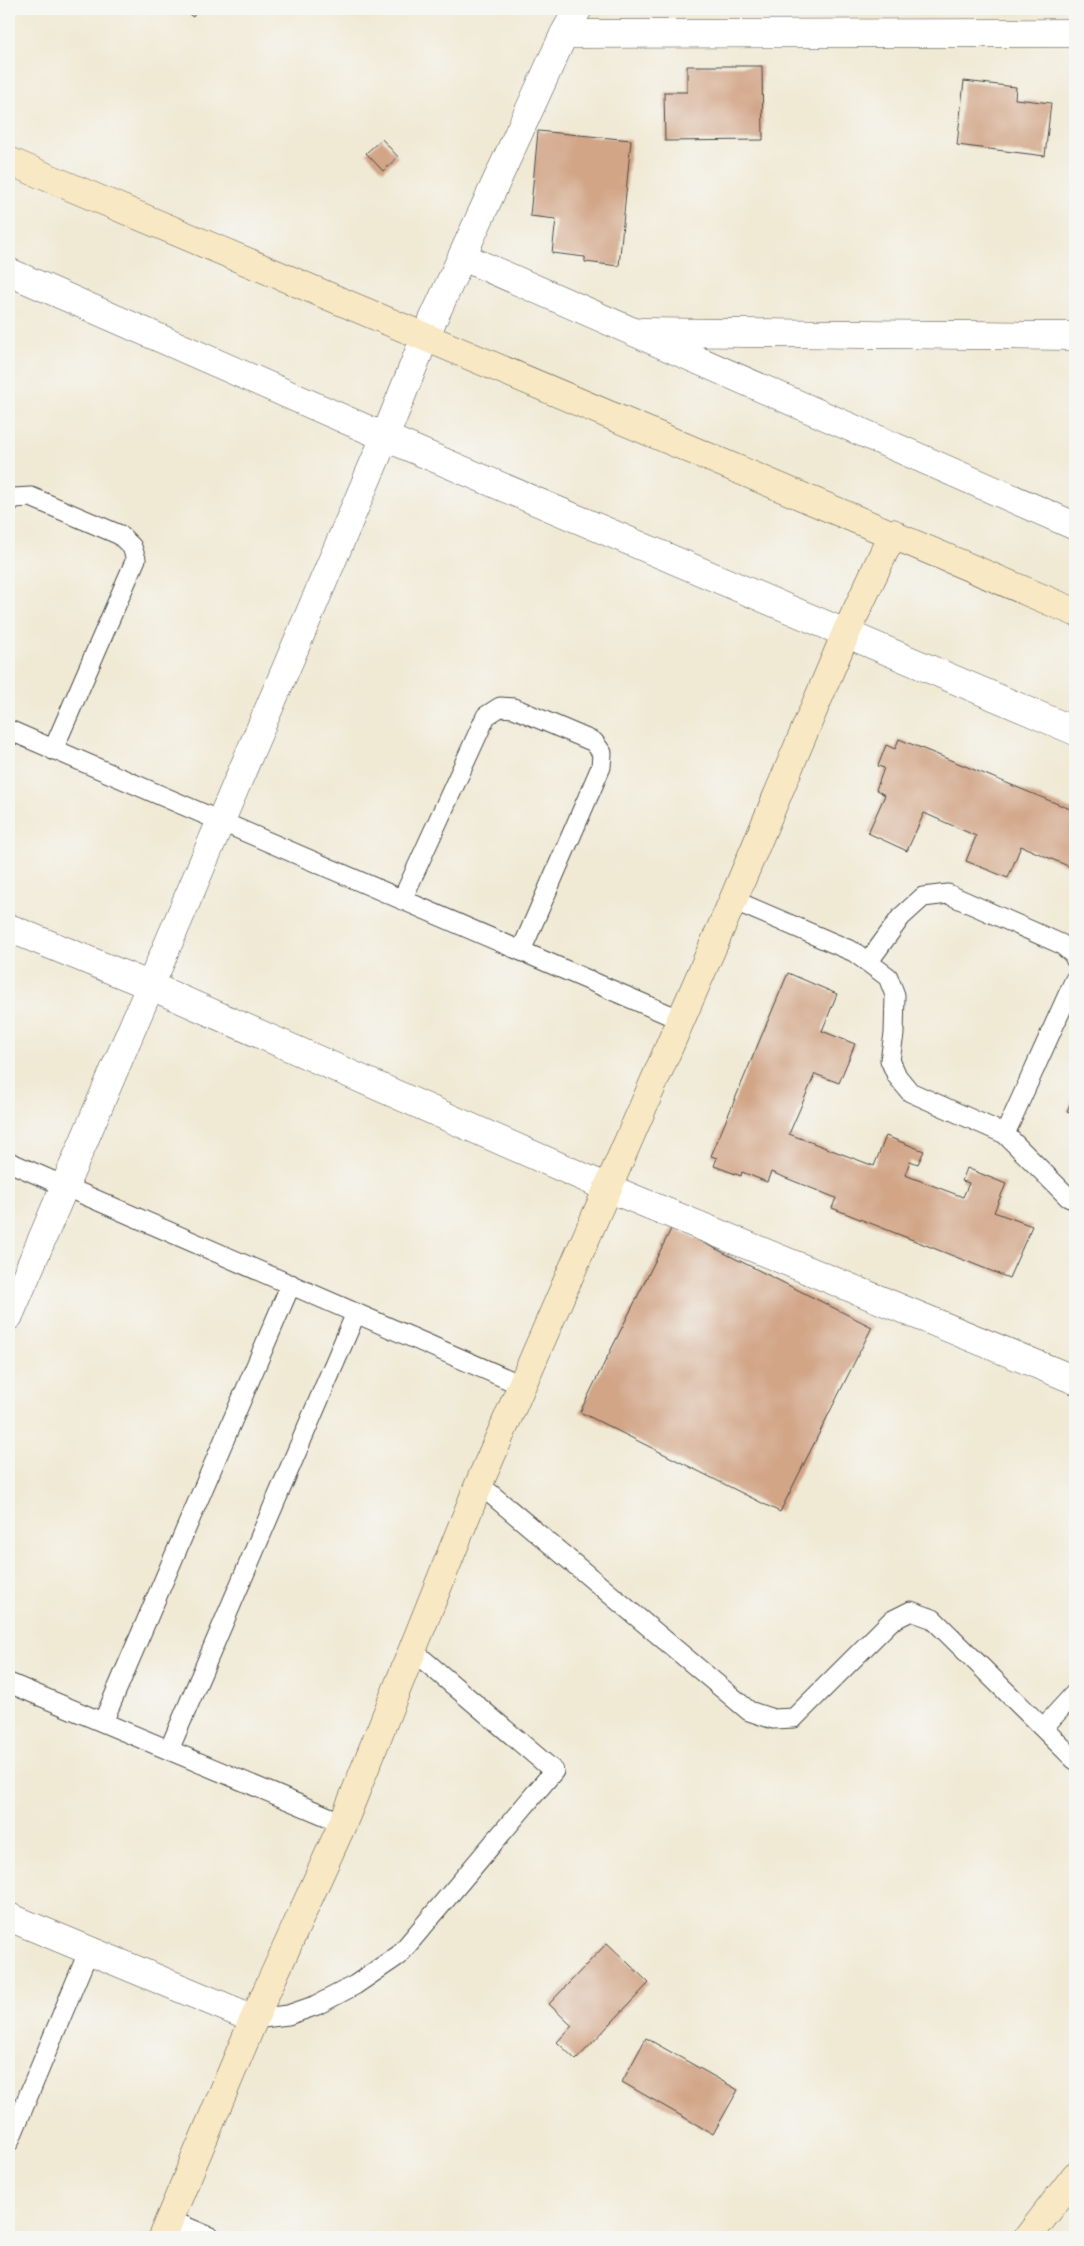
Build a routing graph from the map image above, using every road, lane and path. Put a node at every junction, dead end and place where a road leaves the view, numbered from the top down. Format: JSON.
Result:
{"nodes":[{"id":1,"x":578,"y":9,"type":"edge"},
{"id":2,"x":1075,"y":33,"type":"edge"},
{"id":3,"x":564,"y":34,"type":"junction"},
{"id":4,"x":9,"y":161,"type":"edge"},
{"id":5,"x":462,"y":257,"type":"junction"},
{"id":6,"x":9,"y":272,"type":"edge"},
{"id":7,"x":630,"y":332,"type":"junction"},
{"id":8,"x":1075,"y":336,"type":"edge"},
{"id":9,"x":425,"y":337,"type":"junction"},
{"id":10,"x":385,"y":437,"type":"junction"},
{"id":11,"x":9,"y":503,"type":"edge"},
{"id":12,"x":1075,"y":526,"type":"edge"},
{"id":13,"x":893,"y":533,"type":"junction"},
{"id":14,"x":1075,"y":612,"type":"edge"},
{"id":15,"x":846,"y":633,"type":"junction"},
{"id":16,"x":9,"y":730,"type":"edge"},
{"id":17,"x":1075,"y":731,"type":"edge"},
{"id":18,"x":53,"y":750,"type":"junction"},
{"id":19,"x":221,"y":822,"type":"junction"},
{"id":20,"x":402,"y":900,"type":"junction"},
{"id":21,"x":733,"y":900,"type":"junction"},
{"id":22,"x":9,"y":928,"type":"edge"},
{"id":23,"x":521,"y":951,"type":"junction"},
{"id":24,"x":1075,"y":959,"type":"edge"},
{"id":25,"x":869,"y":962,"type":"junction"},
{"id":26,"x":1075,"y":979,"type":"edge"},
{"id":27,"x":151,"y":986,"type":"junction"},
{"id":28,"x":681,"y":1020,"type":"junction"},
{"id":29,"x":1005,"y":1134,"type":"junction"},
{"id":30,"x":9,"y":1162,"type":"edge"},
{"id":31,"x":65,"y":1186,"type":"junction"},
{"id":32,"x":608,"y":1188,"type":"junction"},
{"id":33,"x":1075,"y":1200,"type":"edge"},
{"id":34,"x":291,"y":1284,"type":"junction"},
{"id":35,"x":356,"y":1313,"type":"junction"},
{"id":36,"x":9,"y":1316,"type":"edge"},
{"id":37,"x":1075,"y":1380,"type":"edge"},
{"id":38,"x":521,"y":1385,"type":"junction"},
{"id":39,"x":479,"y":1484,"type":"junction"},
{"id":40,"x":412,"y":1650,"type":"junction"},
{"id":41,"x":9,"y":1683,"type":"edge"},
{"id":42,"x":1075,"y":1693,"type":"edge"},
{"id":43,"x":103,"y":1722,"type":"junction"},
{"id":44,"x":1043,"y":1728,"type":"junction"},
{"id":45,"x":169,"y":1750,"type":"junction"},
{"id":46,"x":1075,"y":1760,"type":"edge"},
{"id":47,"x":343,"y":1823,"type":"junction"},
{"id":48,"x":9,"y":1917,"type":"edge"},
{"id":49,"x":90,"y":1950,"type":"junction"},
{"id":50,"x":254,"y":2019,"type":"junction"},
{"id":51,"x":9,"y":2142,"type":"edge"},
{"id":52,"x":1075,"y":2176,"type":"edge"},
{"id":53,"x":166,"y":2228,"type":"edge"},
{"id":54,"x":210,"y":2237,"type":"edge"},
{"id":55,"x":1028,"y":2237,"type":"edge"}],
"edges":[{"from":1,"to":3,"type":"street"},
{"from":2,"to":3,"type":"street"},
{"from":3,"to":5,"type":"street"},
{"from":4,"to":9,"type":"street"},
{"from":5,"to":7,"type":"street"},
{"from":5,"to":9,"type":"street"},
{"from":6,"to":10,"type":"street"},
{"from":7,"to":8,"type":"street"},
{"from":7,"to":12,"type":"street"},
{"from":9,"to":10,"type":"street"},
{"from":9,"to":13,"type":"street"},
{"from":10,"to":15,"type":"street"},
{"from":10,"to":19,"type":"street"},
{"from":11,"to":18,"type":"lane"},
{"from":13,"to":14,"type":"street"},
{"from":13,"to":15,"type":"street"},
{"from":15,"to":17,"type":"street"},
{"from":15,"to":21,"type":"street"},
{"from":16,"to":18,"type":"lane"},
{"from":18,"to":19,"type":"lane"},
{"from":19,"to":20,"type":"lane"},
{"from":19,"to":27,"type":"street"},
{"from":20,"to":23,"type":"lane"},
{"from":20,"to":23,"type":"lane"},
{"from":21,"to":25,"type":"lane"},
{"from":21,"to":28,"type":"street"},
{"from":22,"to":27,"type":"street"},
{"from":23,"to":28,"type":"lane"},
{"from":24,"to":25,"type":"lane"},
{"from":25,"to":29,"type":"lane"},
{"from":26,"to":29,"type":"lane"},
{"from":27,"to":31,"type":"street"},
{"from":27,"to":32,"type":"street"},
{"from":28,"to":32,"type":"street"},
{"from":29,"to":33,"type":"lane"},
{"from":30,"to":31,"type":"lane"},
{"from":31,"to":34,"type":"lane"},
{"from":31,"to":36,"type":"street"},
{"from":32,"to":37,"type":"street"},
{"from":32,"to":38,"type":"street"},
{"from":34,"to":35,"type":"lane"},
{"from":34,"to":43,"type":"lane"},
{"from":35,"to":38,"type":"lane"},
{"from":35,"to":45,"type":"lane"},
{"from":38,"to":39,"type":"street"},
{"from":39,"to":40,"type":"street"},
{"from":39,"to":44,"type":"lane"},
{"from":40,"to":47,"type":"street"},
{"from":40,"to":50,"type":"lane"},
{"from":41,"to":43,"type":"lane"},
{"from":42,"to":44,"type":"lane"},
{"from":43,"to":45,"type":"lane"},
{"from":44,"to":46,"type":"lane"},
{"from":45,"to":47,"type":"lane"},
{"from":47,"to":50,"type":"street"},
{"from":48,"to":49,"type":"street"},
{"from":49,"to":50,"type":"street"},
{"from":49,"to":51,"type":"lane"},
{"from":50,"to":53,"type":"street"},
{"from":52,"to":55,"type":"street"},
{"from":53,"to":54,"type":"lane"}]}
